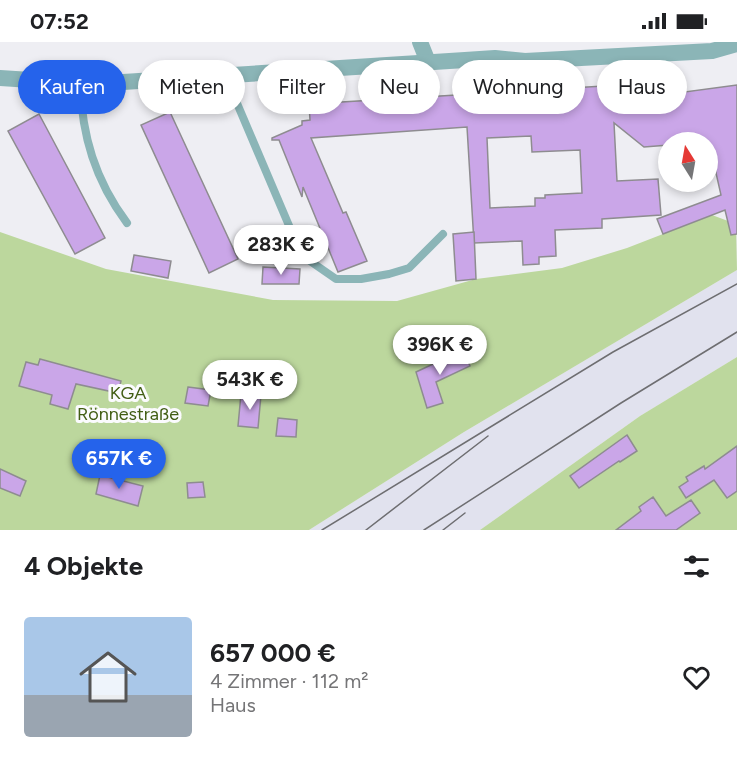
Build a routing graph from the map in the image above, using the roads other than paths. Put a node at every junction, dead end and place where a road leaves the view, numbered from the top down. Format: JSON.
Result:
{"nodes":[{"id":1,"x":420,"y":42,"type":"edge"},
{"id":2,"x":737,"y":44,"type":"edge"},
{"id":3,"x":427,"y":60,"type":"edge"},
{"id":4,"x":440,"y":61,"type":"edge"},
{"id":5,"x":358,"y":66,"type":"edge"},
{"id":6,"x":245,"y":74,"type":"edge"},
{"id":7,"x":0,"y":78,"type":"edge"},
{"id":8,"x":18,"y":79,"type":"edge"},
{"id":9,"x":82,"y":114,"type":"edge"},
{"id":10,"x":241,"y":114,"type":"edge"},
{"id":11,"x":127,"y":223,"type":"dead end"},
{"id":12,"x":443,"y":234,"type":"dead end"}],
"edges":[{"from":1,"to":3,"type":"street"},
{"from":2,"to":4,"type":"street"},
{"from":5,"to":6,"type":"street"},
{"from":7,"to":8,"type":"street"},
{"from":9,"to":11,"type":"lane"},
{"from":10,"to":12,"type":"lane"}]}
